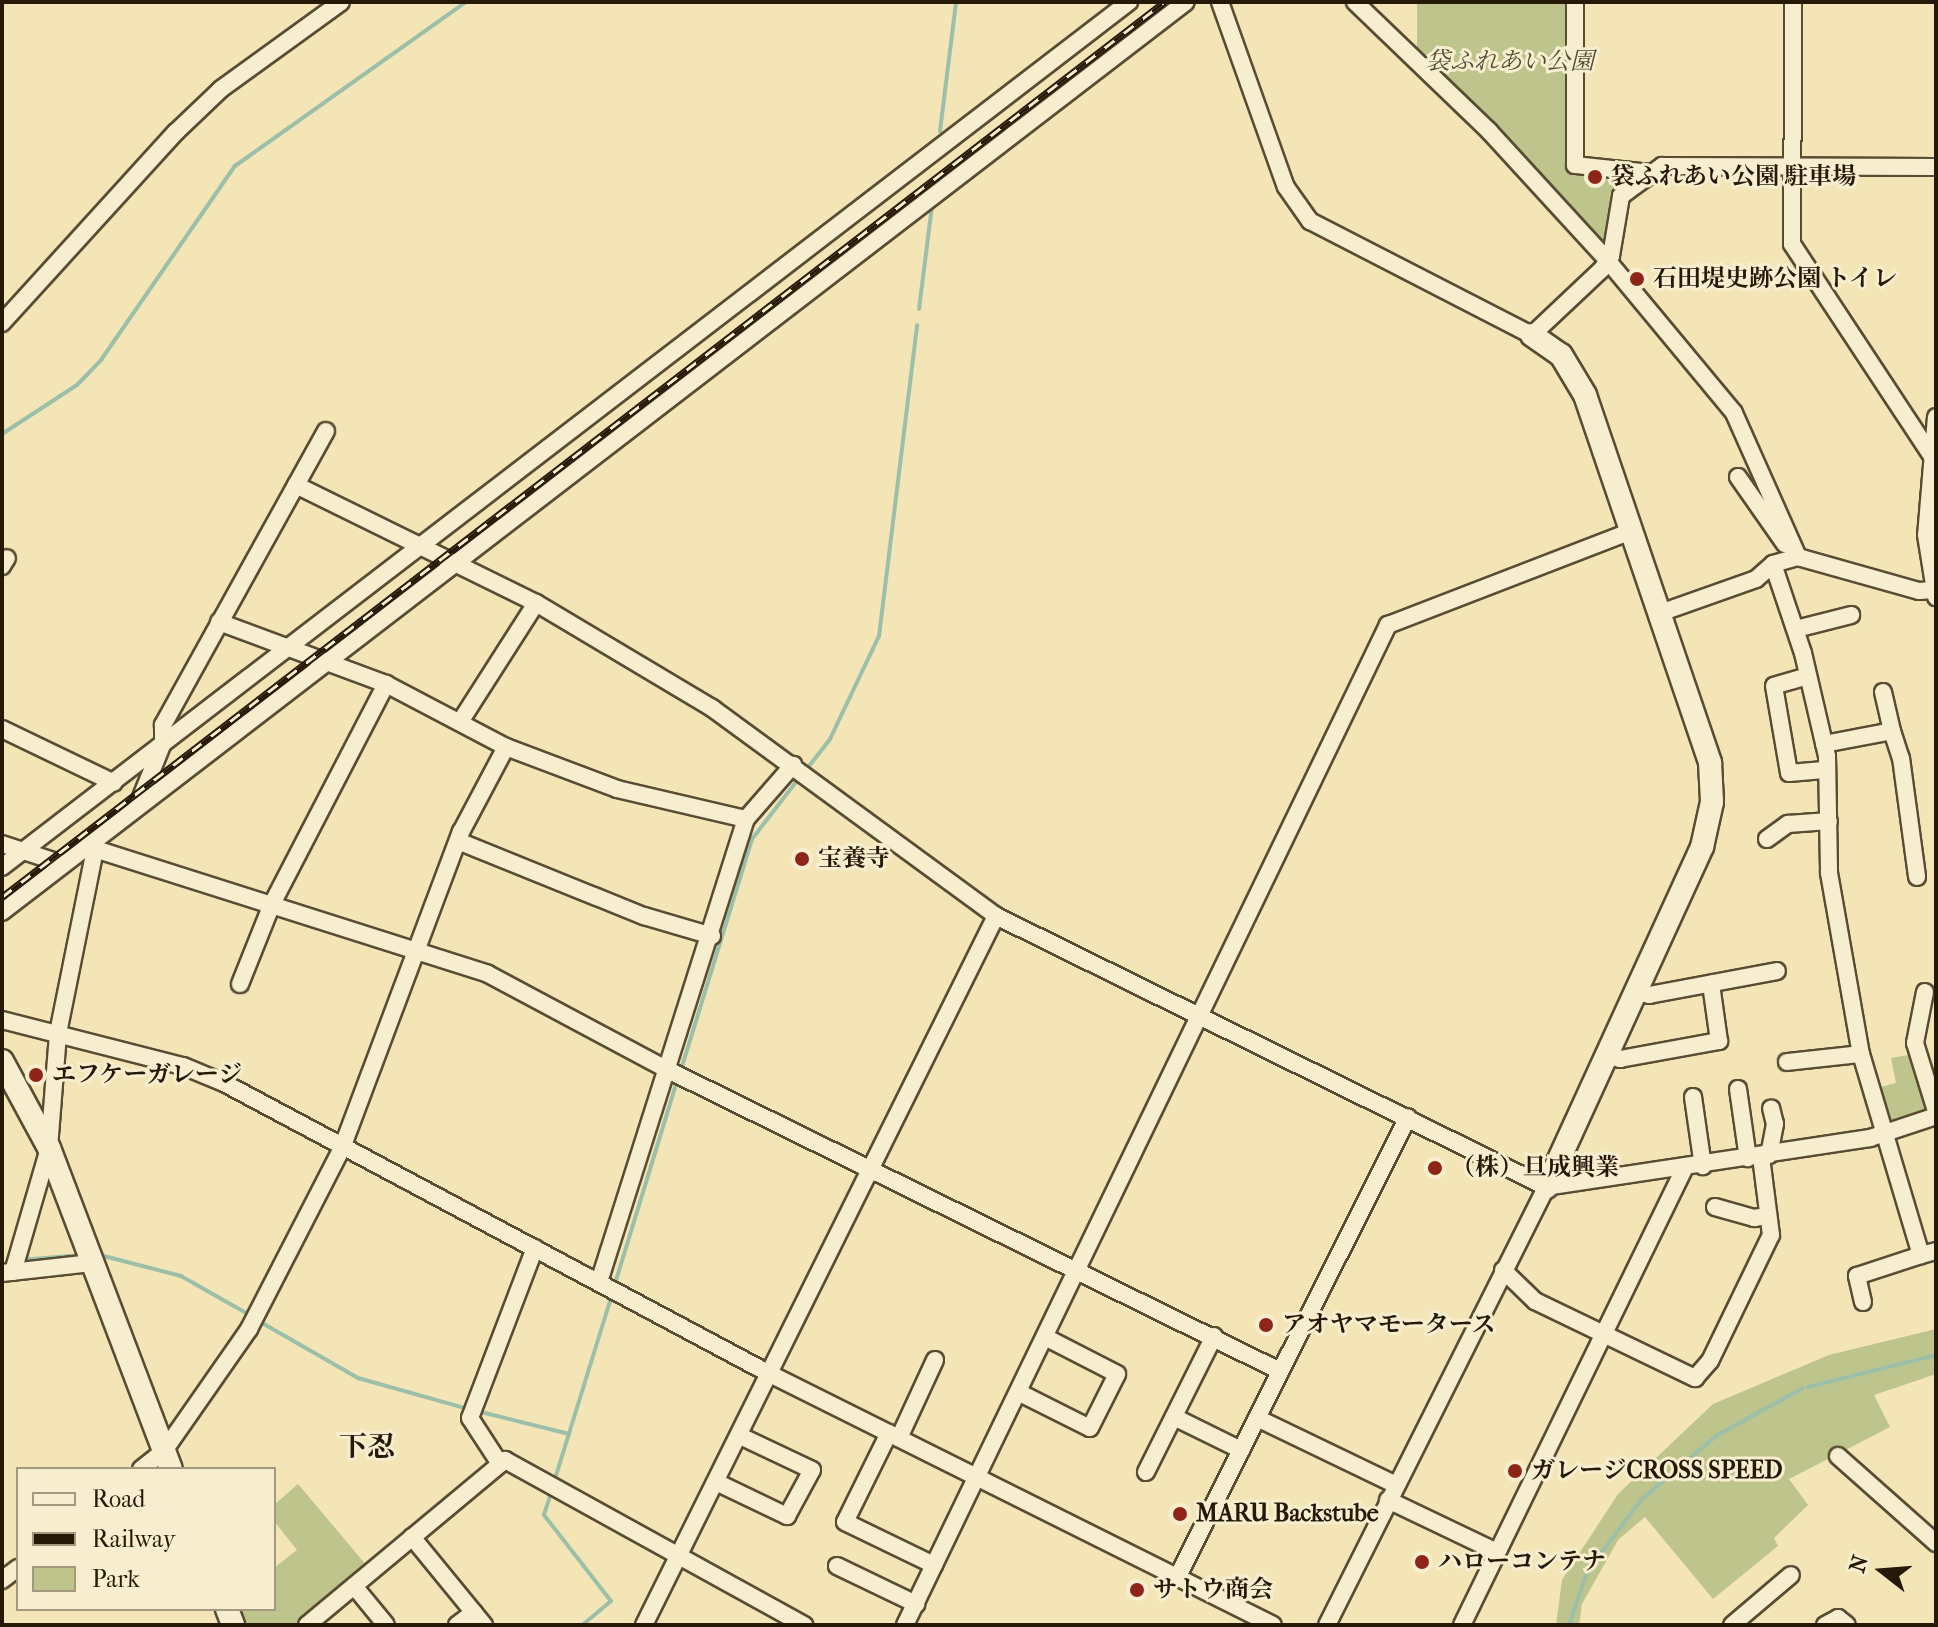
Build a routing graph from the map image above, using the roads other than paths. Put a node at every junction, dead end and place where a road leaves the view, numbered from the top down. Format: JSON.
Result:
{"nodes":[{"id":1,"x":341,"y":2,"type":"edge"},
{"id":2,"x":1129,"y":2,"type":"edge"},
{"id":3,"x":1186,"y":2,"type":"edge"},
{"id":4,"x":1220,"y":2,"type":"edge"},
{"id":5,"x":1355,"y":2,"type":"edge"},
{"id":6,"x":1575,"y":2,"type":"edge"},
{"id":7,"x":1793,"y":2,"type":"edge"},
{"id":8,"x":1936,"y":167,"type":"edge"},
{"id":9,"x":1794,"y":168,"type":"junction"},
{"id":10,"x":1650,"y":173,"type":"junction"},
{"id":11,"x":1608,"y":261,"type":"junction"},
{"id":12,"x":2,"y":323,"type":"edge"},
{"id":13,"x":1532,"y":335,"type":"junction"},
{"id":14,"x":1936,"y":417,"type":"edge"},
{"id":15,"x":326,"y":431,"type":"dead end"},
{"id":16,"x":1932,"y":456,"type":"junction"},
{"id":17,"x":1738,"y":477,"type":"dead end"},
{"id":18,"x":296,"y":485,"type":"junction"},
{"id":19,"x":1631,"y":531,"type":"junction"},
{"id":20,"x":1931,"y":535,"type":"edge"},
{"id":21,"x":420,"y":545,"type":"junction"},
{"id":22,"x":1796,"y":557,"type":"junction"},
{"id":23,"x":456,"y":563,"type":"junction"},
{"id":24,"x":1773,"y":564,"type":"junction"},
{"id":25,"x":1935,"y":594,"type":"edge"},
{"id":26,"x":536,"y":603,"type":"junction"},
{"id":27,"x":1660,"y":613,"type":"junction"},
{"id":28,"x":1851,"y":615,"type":"dead end"},
{"id":29,"x":219,"y":622,"type":"junction"},
{"id":30,"x":1796,"y":629,"type":"junction"},
{"id":31,"x":288,"y":649,"type":"junction"},
{"id":32,"x":332,"y":663,"type":"junction"},
{"id":33,"x":1808,"y":676,"type":"junction"},
{"id":34,"x":386,"y":684,"type":"junction"},
{"id":35,"x":1883,"y":692,"type":"dead end"},
{"id":36,"x":460,"y":722,"type":"junction"},
{"id":37,"x":2,"y":729,"type":"edge"},
{"id":38,"x":1892,"y":731,"type":"junction"},
{"id":39,"x":163,"y":743,"type":"junction"},
{"id":40,"x":1824,"y":744,"type":"junction"},
{"id":41,"x":506,"y":747,"type":"junction"},
{"id":42,"x":793,"y":765,"type":"junction"},
{"id":43,"x":1827,"y":770,"type":"junction"},
{"id":44,"x":114,"y":783,"type":"junction"},
{"id":45,"x":136,"y":809,"type":"junction"},
{"id":46,"x":746,"y":819,"type":"junction"},
{"id":47,"x":1829,"y":821,"type":"junction"},
{"id":48,"x":1767,"y":839,"type":"dead end"},
{"id":49,"x":458,"y":841,"type":"junction"},
{"id":50,"x":2,"y":844,"type":"edge"},
{"id":51,"x":93,"y":846,"type":"junction"},
{"id":52,"x":23,"y":850,"type":"junction"},
{"id":53,"x":63,"y":864,"type":"junction"},
{"id":54,"x":2,"y":867,"type":"edge"},
{"id":55,"x":1917,"y":877,"type":"dead end"},
{"id":56,"x":272,"y":904,"type":"junction"},
{"id":57,"x":2,"y":912,"type":"edge"},
{"id":58,"x":996,"y":916,"type":"junction"},
{"id":59,"x":712,"y":936,"type":"junction"},
{"id":60,"x":420,"y":951,"type":"junction"},
{"id":61,"x":1777,"y":971,"type":"dead end"},
{"id":62,"x":240,"y":984,"type":"dead end"},
{"id":63,"x":1711,"y":984,"type":"junction"},
{"id":64,"x":1636,"y":991,"type":"junction"},
{"id":65,"x":1925,"y":992,"type":"dead end"},
{"id":66,"x":1199,"y":1015,"type":"junction"},
{"id":67,"x":2,"y":1020,"type":"edge"},
{"id":68,"x":58,"y":1033,"type":"junction"},
{"id":69,"x":1861,"y":1054,"type":"junction"},
{"id":70,"x":1607,"y":1055,"type":"junction"},
{"id":71,"x":2,"y":1061,"type":"edge"},
{"id":72,"x":1787,"y":1062,"type":"dead end"},
{"id":73,"x":670,"y":1071,"type":"junction"},
{"id":74,"x":1738,"y":1089,"type":"dead end"},
{"id":75,"x":1693,"y":1097,"type":"dead end"},
{"id":76,"x":1771,"y":1108,"type":"dead end"},
{"id":77,"x":1936,"y":1114,"type":"edge"},
{"id":78,"x":1408,"y":1117,"type":"junction"},
{"id":79,"x":1882,"y":1135,"type":"junction"},
{"id":80,"x":49,"y":1148,"type":"junction"},
{"id":81,"x":342,"y":1148,"type":"junction"},
{"id":82,"x":1759,"y":1157,"type":"junction"},
{"id":83,"x":1703,"y":1166,"type":"junction"},
{"id":84,"x":874,"y":1167,"type":"junction"},
{"id":85,"x":1684,"y":1169,"type":"junction"},
{"id":86,"x":1546,"y":1187,"type":"junction"},
{"id":87,"x":1715,"y":1207,"type":"dead end"},
{"id":88,"x":1766,"y":1216,"type":"junction"},
{"id":89,"x":535,"y":1248,"type":"junction"},
{"id":90,"x":1929,"y":1253,"type":"edge"},
{"id":91,"x":91,"y":1263,"type":"junction"},
{"id":92,"x":1080,"y":1269,"type":"junction"},
{"id":93,"x":1503,"y":1270,"type":"junction"},
{"id":94,"x":8,"y":1273,"type":"edge"},
{"id":95,"x":599,"y":1282,"type":"junction"},
{"id":96,"x":1863,"y":1302,"type":"dead end"},
{"id":97,"x":1214,"y":1336,"type":"junction"},
{"id":98,"x":1604,"y":1336,"type":"junction"},
{"id":99,"x":1049,"y":1339,"type":"junction"},
{"id":100,"x":935,"y":1360,"type":"dead end"},
{"id":101,"x":1280,"y":1371,"type":"junction"},
{"id":102,"x":770,"y":1374,"type":"junction"},
{"id":103,"x":1020,"y":1393,"type":"junction"},
{"id":104,"x":1174,"y":1417,"type":"junction"},
{"id":105,"x":1257,"y":1418,"type":"junction"},
{"id":106,"x":740,"y":1436,"type":"junction"},
{"id":107,"x":894,"y":1436,"type":"junction"},
{"id":108,"x":1241,"y":1450,"type":"junction"},
{"id":109,"x":1838,"y":1456,"type":"dead end"},
{"id":110,"x":168,"y":1460,"type":"edge"},
{"id":111,"x":500,"y":1464,"type":"junction"},
{"id":112,"x":147,"y":1467,"type":"edge"},
{"id":113,"x":1146,"y":1472,"type":"dead end"},
{"id":114,"x":979,"y":1478,"type":"junction"},
{"id":115,"x":716,"y":1482,"type":"junction"},
{"id":116,"x":1396,"y":1485,"type":"junction"},
{"id":117,"x":1388,"y":1500,"type":"junction"},
{"id":118,"x":412,"y":1537,"type":"junction"},
{"id":119,"x":1936,"y":1543,"type":"edge"},
{"id":120,"x":1495,"y":1551,"type":"junction"},
{"id":121,"x":678,"y":1558,"type":"junction"},
{"id":122,"x":934,"y":1565,"type":"junction"},
{"id":123,"x":837,"y":1566,"type":"dead end"},
{"id":124,"x":1791,"y":1575,"type":"dead end"},
{"id":125,"x":1178,"y":1576,"type":"junction"},
{"id":126,"x":354,"y":1586,"type":"junction"},
{"id":127,"x":916,"y":1604,"type":"junction"},
{"id":128,"x":479,"y":1619,"type":"edge"},
{"id":129,"x":307,"y":1625,"type":"edge"},
{"id":130,"x":386,"y":1625,"type":"edge"},
{"id":131,"x":457,"y":1625,"type":"edge"},
{"id":132,"x":644,"y":1625,"type":"edge"},
{"id":133,"x":804,"y":1625,"type":"edge"},
{"id":134,"x":905,"y":1625,"type":"edge"},
{"id":135,"x":911,"y":1625,"type":"edge"},
{"id":136,"x":1273,"y":1625,"type":"edge"},
{"id":137,"x":1327,"y":1625,"type":"edge"},
{"id":138,"x":1462,"y":1625,"type":"edge"},
{"id":139,"x":1732,"y":1625,"type":"edge"},
{"id":140,"x":1825,"y":1625,"type":"edge"},
{"id":141,"x":1847,"y":1625,"type":"edge"}],
"edges":[{"from":1,"to":12,"type":"street"},
{"from":2,"to":21,"type":"street"},
{"from":3,"to":23,"type":"street"},
{"from":4,"to":13,"type":"street"},
{"from":5,"to":11,"type":"street"},
{"from":6,"to":10,"type":"street"},
{"from":7,"to":9,"type":"street"},
{"from":8,"to":9,"type":"street"},
{"from":9,"to":10,"type":"street"},
{"from":9,"to":16,"type":"street"},
{"from":10,"to":11,"type":"street"},
{"from":11,"to":13,"type":"street"},
{"from":11,"to":22,"type":"street"},
{"from":13,"to":19,"type":"street"},
{"from":14,"to":16,"type":"street"},
{"from":15,"to":18,"type":"street"},
{"from":16,"to":20,"type":"street"},
{"from":17,"to":22,"type":"street"},
{"from":18,"to":21,"type":"street"},
{"from":18,"to":29,"type":"street"},
{"from":19,"to":27,"type":"street"},
{"from":19,"to":66,"type":"street"},
{"from":20,"to":25,"type":"street"},
{"from":21,"to":23,"type":"street"},
{"from":21,"to":31,"type":"street"},
{"from":22,"to":24,"type":"street"},
{"from":22,"to":25,"type":"street"},
{"from":23,"to":26,"type":"street"},
{"from":23,"to":32,"type":"street"},
{"from":24,"to":27,"type":"street"},
{"from":24,"to":30,"type":"street"},
{"from":26,"to":36,"type":"street"},
{"from":26,"to":42,"type":"street"},
{"from":27,"to":64,"type":"street"},
{"from":28,"to":30,"type":"street"},
{"from":29,"to":31,"type":"street"},
{"from":29,"to":39,"type":"street"},
{"from":30,"to":33,"type":"street"},
{"from":31,"to":32,"type":"street"},
{"from":31,"to":39,"type":"street"},
{"from":32,"to":34,"type":"street"},
{"from":32,"to":45,"type":"street"},
{"from":33,"to":40,"type":"street"},
{"from":33,"to":43,"type":"street"},
{"from":34,"to":36,"type":"street"},
{"from":34,"to":56,"type":"street"},
{"from":35,"to":38,"type":"street"},
{"from":36,"to":41,"type":"street"},
{"from":37,"to":44,"type":"street"},
{"from":38,"to":40,"type":"street"},
{"from":38,"to":55,"type":"street"},
{"from":39,"to":44,"type":"street"},
{"from":39,"to":45,"type":"street"},
{"from":40,"to":43,"type":"street"},
{"from":41,"to":46,"type":"street"},
{"from":41,"to":49,"type":"street"},
{"from":42,"to":46,"type":"street"},
{"from":42,"to":58,"type":"street"},
{"from":43,"to":47,"type":"street"},
{"from":44,"to":52,"type":"street"},
{"from":45,"to":51,"type":"street"},
{"from":46,"to":59,"type":"street"},
{"from":47,"to":48,"type":"street"},
{"from":47,"to":69,"type":"street"},
{"from":49,"to":59,"type":"street"},
{"from":49,"to":60,"type":"street"},
{"from":50,"to":52,"type":"street"},
{"from":51,"to":53,"type":"street"},
{"from":51,"to":56,"type":"street"},
{"from":51,"to":68,"type":"street"},
{"from":52,"to":53,"type":"street"},
{"from":52,"to":54,"type":"street"},
{"from":53,"to":57,"type":"street"},
{"from":56,"to":60,"type":"street"},
{"from":56,"to":62,"type":"street"},
{"from":58,"to":66,"type":"street"},
{"from":58,"to":84,"type":"street"},
{"from":59,"to":73,"type":"street"},
{"from":60,"to":73,"type":"street"},
{"from":60,"to":81,"type":"street"},
{"from":61,"to":63,"type":"street"},
{"from":63,"to":64,"type":"street"},
{"from":63,"to":70,"type":"street"},
{"from":64,"to":70,"type":"street"},
{"from":65,"to":77,"type":"street"},
{"from":66,"to":78,"type":"street"},
{"from":66,"to":92,"type":"street"},
{"from":67,"to":68,"type":"street"},
{"from":68,"to":80,"type":"street"},
{"from":68,"to":81,"type":"street"},
{"from":69,"to":72,"type":"street"},
{"from":69,"to":79,"type":"street"},
{"from":70,"to":86,"type":"street"},
{"from":71,"to":80,"type":"street"},
{"from":73,"to":84,"type":"street"},
{"from":73,"to":95,"type":"street"},
{"from":74,"to":82,"type":"street"},
{"from":75,"to":83,"type":"street"},
{"from":76,"to":82,"type":"street"},
{"from":77,"to":79,"type":"street"},
{"from":78,"to":86,"type":"street"},
{"from":78,"to":101,"type":"street"},
{"from":79,"to":82,"type":"street"},
{"from":79,"to":90,"type":"street"},
{"from":80,"to":91,"type":"street"},
{"from":80,"to":94,"type":"street"},
{"from":81,"to":89,"type":"street"},
{"from":81,"to":110,"type":"street"},
{"from":82,"to":83,"type":"street"},
{"from":82,"to":88,"type":"street"},
{"from":83,"to":85,"type":"street"},
{"from":84,"to":92,"type":"street"},
{"from":84,"to":102,"type":"street"},
{"from":85,"to":86,"type":"street"},
{"from":85,"to":98,"type":"street"},
{"from":86,"to":93,"type":"street"},
{"from":87,"to":88,"type":"street"},
{"from":88,"to":98,"type":"street"},
{"from":89,"to":95,"type":"street"},
{"from":89,"to":111,"type":"street"},
{"from":90,"to":96,"type":"street"},
{"from":91,"to":94,"type":"street"},
{"from":91,"to":110,"type":"street"},
{"from":92,"to":97,"type":"street"},
{"from":92,"to":99,"type":"street"},
{"from":92,"to":103,"type":"street"},
{"from":93,"to":98,"type":"street"},
{"from":93,"to":116,"type":"street"},
{"from":95,"to":102,"type":"street"},
{"from":97,"to":101,"type":"street"},
{"from":97,"to":104,"type":"street"},
{"from":98,"to":120,"type":"street"},
{"from":99,"to":103,"type":"street"},
{"from":99,"to":103,"type":"street"},
{"from":100,"to":107,"type":"street"},
{"from":101,"to":105,"type":"street"},
{"from":102,"to":106,"type":"street"},
{"from":102,"to":107,"type":"street"},
{"from":103,"to":114,"type":"street"},
{"from":104,"to":108,"type":"street"},
{"from":104,"to":113,"type":"street"},
{"from":105,"to":108,"type":"street"},
{"from":105,"to":116,"type":"street"},
{"from":106,"to":115,"type":"street"},
{"from":106,"to":115,"type":"street"},
{"from":107,"to":114,"type":"street"},
{"from":107,"to":122,"type":"street"},
{"from":108,"to":125,"type":"street"},
{"from":109,"to":119,"type":"street"},
{"from":110,"to":112,"type":"street"},
{"from":111,"to":118,"type":"street"},
{"from":111,"to":121,"type":"street"},
{"from":114,"to":122,"type":"street"},
{"from":114,"to":125,"type":"street"},
{"from":114,"to":135,"type":"street"},
{"from":115,"to":121,"type":"street"},
{"from":116,"to":117,"type":"street"},
{"from":117,"to":120,"type":"street"},
{"from":117,"to":137,"type":"street"},
{"from":118,"to":126,"type":"street"},
{"from":118,"to":128,"type":"street"},
{"from":120,"to":138,"type":"street"},
{"from":121,"to":132,"type":"street"},
{"from":121,"to":133,"type":"street"},
{"from":122,"to":127,"type":"street"},
{"from":123,"to":127,"type":"street"},
{"from":124,"to":139,"type":"street"},
{"from":125,"to":136,"type":"street"},
{"from":126,"to":129,"type":"street"},
{"from":126,"to":130,"type":"street"},
{"from":127,"to":134,"type":"street"},
{"from":128,"to":131,"type":"street"},
{"from":140,"to":141,"type":"street"}]}
